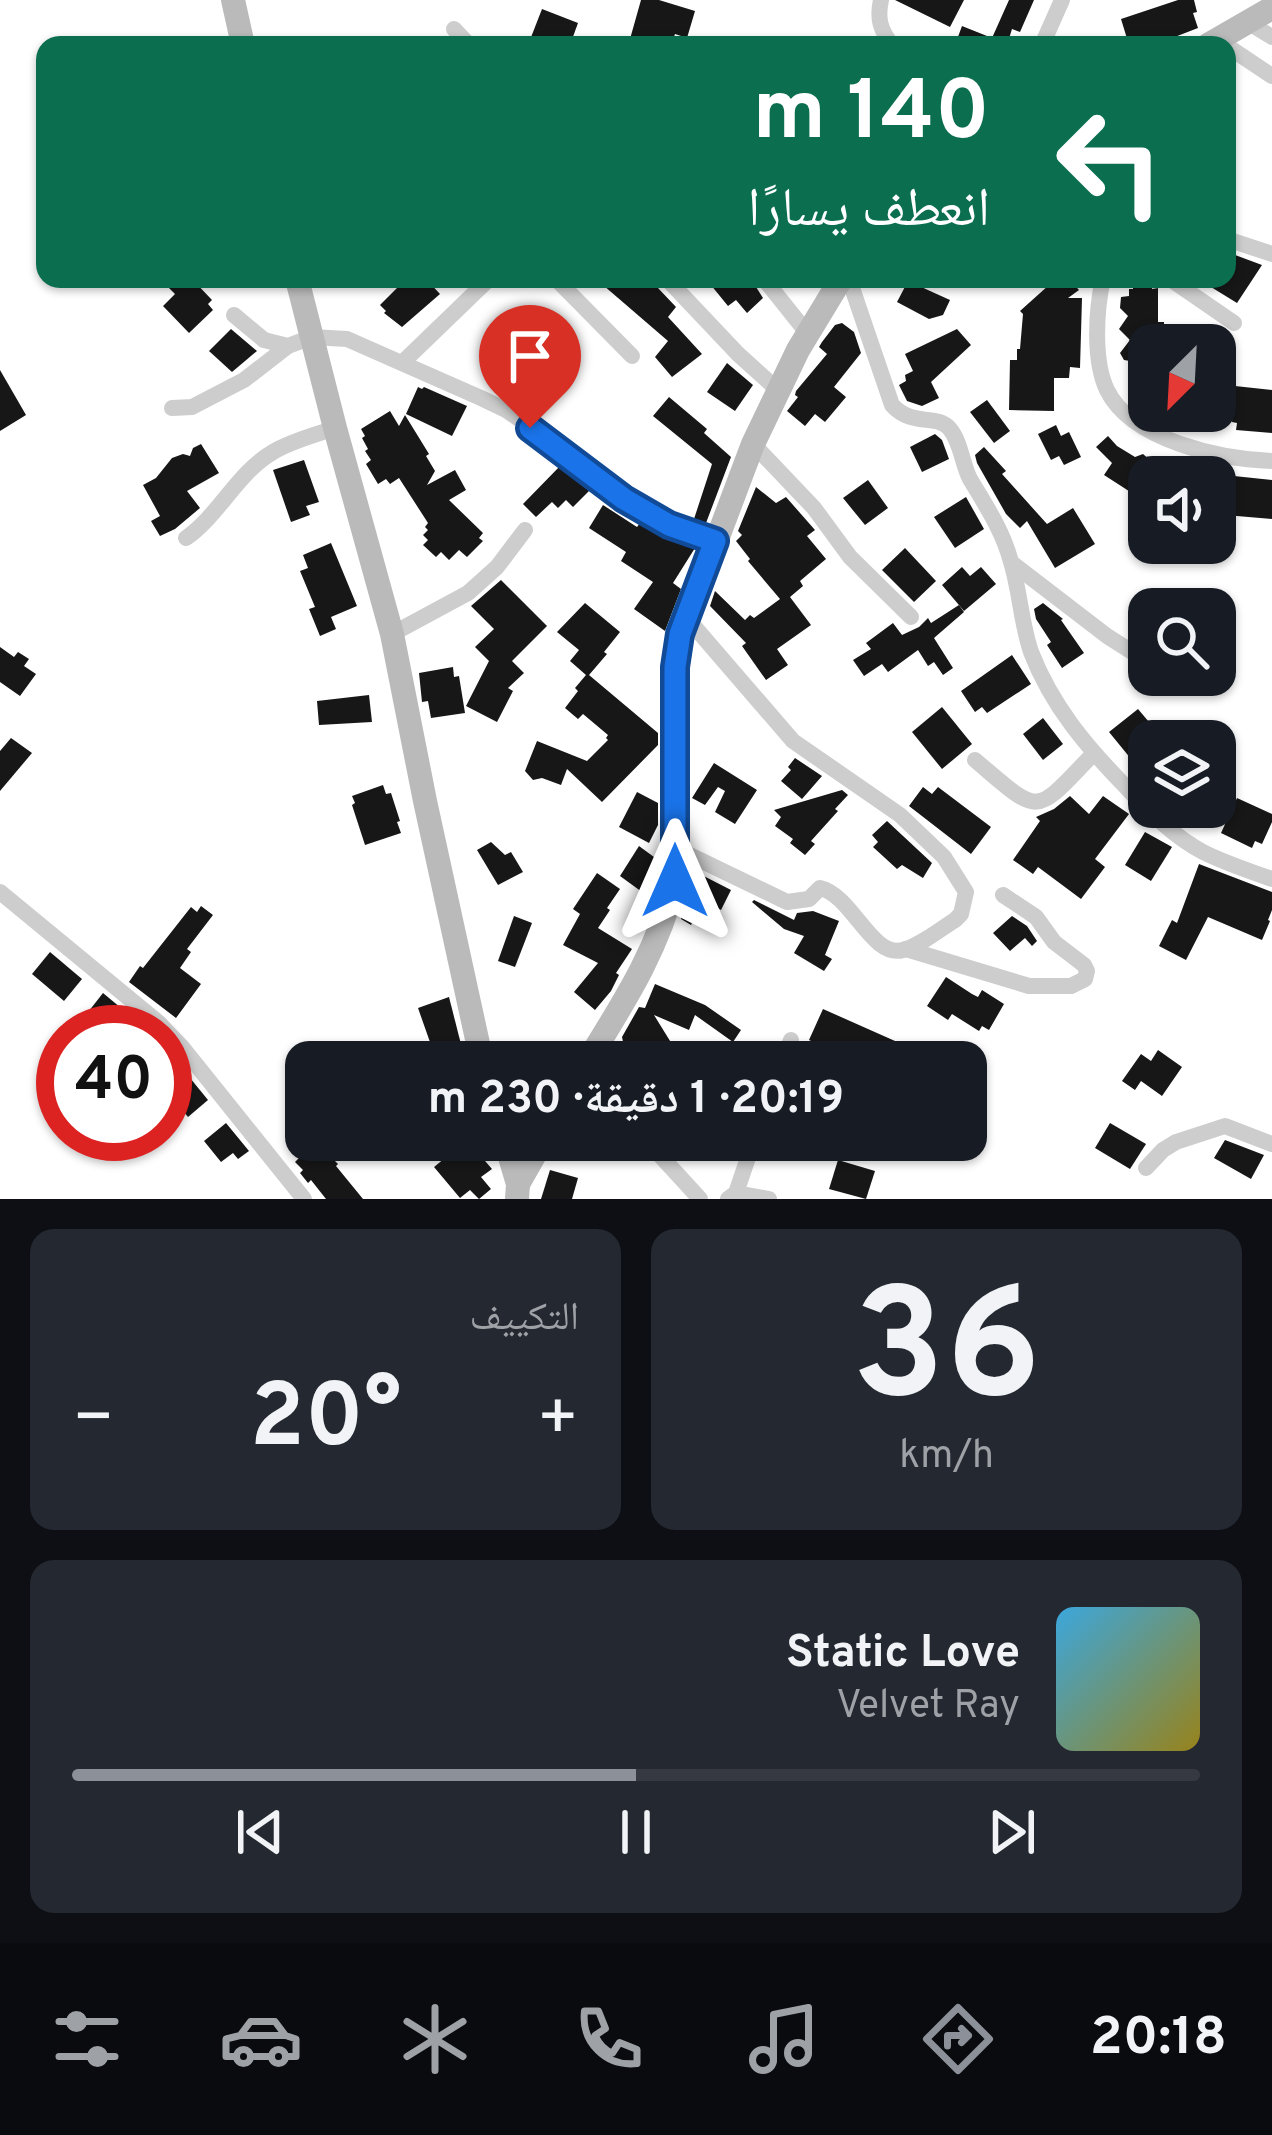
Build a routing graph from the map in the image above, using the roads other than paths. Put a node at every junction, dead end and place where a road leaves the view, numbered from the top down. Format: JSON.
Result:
{"nodes":[{"id":1,"x":233,"y":0,"type":"edge"},
{"id":2,"x":880,"y":0,"type":"edge"},
{"id":3,"x":1061,"y":0,"type":"edge"},
{"id":4,"x":1272,"y":8,"type":"edge"},
{"id":5,"x":1250,"y":23,"type":"junction"},
{"id":6,"x":454,"y":29,"type":"dead end"},
{"id":7,"x":241,"y":36,"type":"edge"},
{"id":8,"x":461,"y":36,"type":"edge"},
{"id":9,"x":885,"y":36,"type":"edge"},
{"id":10,"x":1046,"y":36,"type":"edge"},
{"id":11,"x":1231,"y":36,"type":"edge"},
{"id":12,"x":1272,"y":37,"type":"edge"},
{"id":13,"x":1236,"y":54,"type":"edge"},
{"id":14,"x":1272,"y":76,"type":"edge"},
{"id":15,"x":1236,"y":242,"type":"edge"},
{"id":16,"x":1272,"y":254,"type":"edge"},
{"id":17,"x":297,"y":288,"type":"edge"},
{"id":18,"x":480,"y":288,"type":"edge"},
{"id":19,"x":565,"y":288,"type":"edge"},
{"id":20,"x":676,"y":288,"type":"edge"},
{"id":21,"x":771,"y":288,"type":"edge"},
{"id":22,"x":839,"y":288,"type":"edge"},
{"id":23,"x":848,"y":288,"type":"edge"},
{"id":24,"x":1102,"y":288,"type":"edge"},
{"id":25,"x":1183,"y":288,"type":"edge"},
{"id":26,"x":234,"y":315,"type":"dead end"},
{"id":27,"x":1234,"y":323,"type":"dead end"},
{"id":28,"x":808,"y":334,"type":"junction"},
{"id":29,"x":300,"y":342,"type":"junction"},
{"id":30,"x":632,"y":356,"type":"dead end"},
{"id":31,"x":403,"y":362,"type":"junction"},
{"id":32,"x":778,"y":392,"type":"junction"},
{"id":33,"x":172,"y":408,"type":"dead end"},
{"id":34,"x":334,"y":428,"type":"junction"},
{"id":35,"x":753,"y":444,"type":"junction"},
{"id":36,"x":1272,"y":460,"type":"edge"},
{"id":37,"x":525,"y":530,"type":"dead end"},
{"id":38,"x":186,"y":538,"type":"dead end"},
{"id":39,"x":715,"y":541,"type":"junction"},
{"id":40,"x":1012,"y":563,"type":"junction"},
{"id":41,"x":686,"y":617,"type":"junction"},
{"id":42,"x":910,"y":617,"type":"dead end"},
{"id":43,"x":392,"y":634,"type":"junction"},
{"id":44,"x":1128,"y":649,"type":"edge"},
{"id":45,"x":1093,"y":754,"type":"junction"},
{"id":46,"x":975,"y":760,"type":"dead end"},
{"id":47,"x":675,"y":848,"type":"junction"},
{"id":48,"x":1272,"y":879,"type":"edge"},
{"id":49,"x":0,"y":892,"type":"edge"},
{"id":50,"x":1003,"y":895,"type":"dead end"},
{"id":51,"x":906,"y":949,"type":"junction"},
{"id":52,"x":477,"y":1041,"type":"edge"},
{"id":53,"x":600,"y":1041,"type":"edge"},
{"id":54,"x":1272,"y":1144,"type":"edge"},
{"id":55,"x":510,"y":1161,"type":"edge"},
{"id":56,"x":532,"y":1161,"type":"edge"},
{"id":57,"x":665,"y":1161,"type":"edge"},
{"id":58,"x":746,"y":1161,"type":"edge"},
{"id":59,"x":1146,"y":1168,"type":"dead end"},
{"id":60,"x":517,"y":1192,"type":"edge"},
{"id":61,"x":732,"y":1196,"type":"edge"},
{"id":62,"x":304,"y":1199,"type":"edge"},
{"id":63,"x":700,"y":1199,"type":"edge"},
{"id":64,"x":769,"y":1199,"type":"edge"}],
"edges":[{"from":1,"to":7,"type":"street"},
{"from":2,"to":9,"type":"street"},
{"from":3,"to":10,"type":"street"},
{"from":4,"to":5,"type":"street"},
{"from":5,"to":11,"type":"street"},
{"from":5,"to":12,"type":"street"},
{"from":6,"to":8,"type":"street"},
{"from":13,"to":14,"type":"street"},
{"from":15,"to":16,"type":"street"},
{"from":17,"to":29,"type":"street"},
{"from":18,"to":31,"type":"street"},
{"from":19,"to":30,"type":"street"},
{"from":20,"to":32,"type":"street"},
{"from":21,"to":28,"type":"street"},
{"from":22,"to":28,"type":"street"},
{"from":23,"to":40,"type":"street"},
{"from":24,"to":36,"type":"street"},
{"from":25,"to":27,"type":"street"},
{"from":26,"to":29,"type":"street"},
{"from":28,"to":32,"type":"street"},
{"from":29,"to":31,"type":"street"},
{"from":29,"to":33,"type":"street"},
{"from":29,"to":34,"type":"street"},
{"from":31,"to":39,"type":"street"},
{"from":32,"to":35,"type":"street"},
{"from":34,"to":38,"type":"street"},
{"from":34,"to":43,"type":"street"},
{"from":35,"to":39,"type":"street"},
{"from":35,"to":42,"type":"street"},
{"from":37,"to":43,"type":"street"},
{"from":39,"to":41,"type":"street"},
{"from":40,"to":44,"type":"street"},
{"from":40,"to":45,"type":"street"},
{"from":41,"to":47,"type":"street"},
{"from":41,"to":51,"type":"street"},
{"from":43,"to":52,"type":"street"},
{"from":45,"to":46,"type":"street"},
{"from":45,"to":48,"type":"street"},
{"from":47,"to":51,"type":"street"},
{"from":47,"to":53,"type":"street"},
{"from":49,"to":62,"type":"street"},
{"from":50,"to":51,"type":"street"},
{"from":54,"to":59,"type":"street"},
{"from":55,"to":60,"type":"street"},
{"from":56,"to":60,"type":"street"},
{"from":57,"to":63,"type":"street"},
{"from":58,"to":61,"type":"street"},
{"from":61,"to":64,"type":"street"}]}
